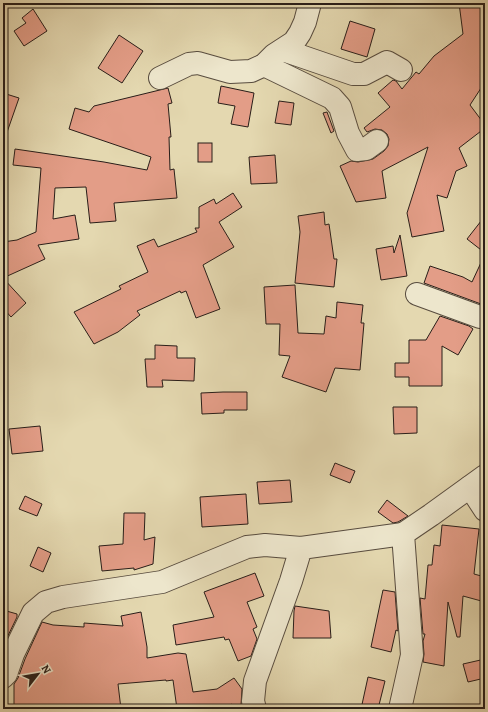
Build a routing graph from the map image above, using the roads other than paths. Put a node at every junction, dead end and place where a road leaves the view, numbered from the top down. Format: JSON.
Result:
{"nodes":[{"id":1,"x":310,"y":3,"type":"edge"},
{"id":2,"x":283,"y":50,"type":"junction"},
{"id":3,"x":264,"y":65,"type":"junction"},
{"id":4,"x":401,"y":70,"type":"dead end"},
{"id":5,"x":160,"y":78,"type":"dead end"},
{"id":6,"x":376,"y":141,"type":"dead end"},
{"id":7,"x":417,"y":294,"type":"dead end"},
{"id":8,"x":485,"y":317,"type":"edge"},
{"id":9,"x":478,"y":481,"type":"edge"},
{"id":10,"x":485,"y":510,"type":"edge"},
{"id":11,"x":403,"y":534,"type":"junction"},
{"id":12,"x":301,"y":548,"type":"junction"},
{"id":13,"x":3,"y":677,"type":"edge"},
{"id":14,"x":255,"y":709,"type":"edge"},
{"id":15,"x":400,"y":709,"type":"edge"}],
"edges":[{"from":1,"to":2,"type":"street"},
{"from":2,"to":3,"type":"street"},
{"from":2,"to":4,"type":"street"},
{"from":3,"to":5,"type":"street"},
{"from":3,"to":6,"type":"street"},
{"from":7,"to":8,"type":"street"},
{"from":9,"to":10,"type":"street"},
{"from":9,"to":11,"type":"street"},
{"from":11,"to":12,"type":"street"},
{"from":11,"to":15,"type":"street"},
{"from":12,"to":13,"type":"street"},
{"from":12,"to":14,"type":"street"}]}
